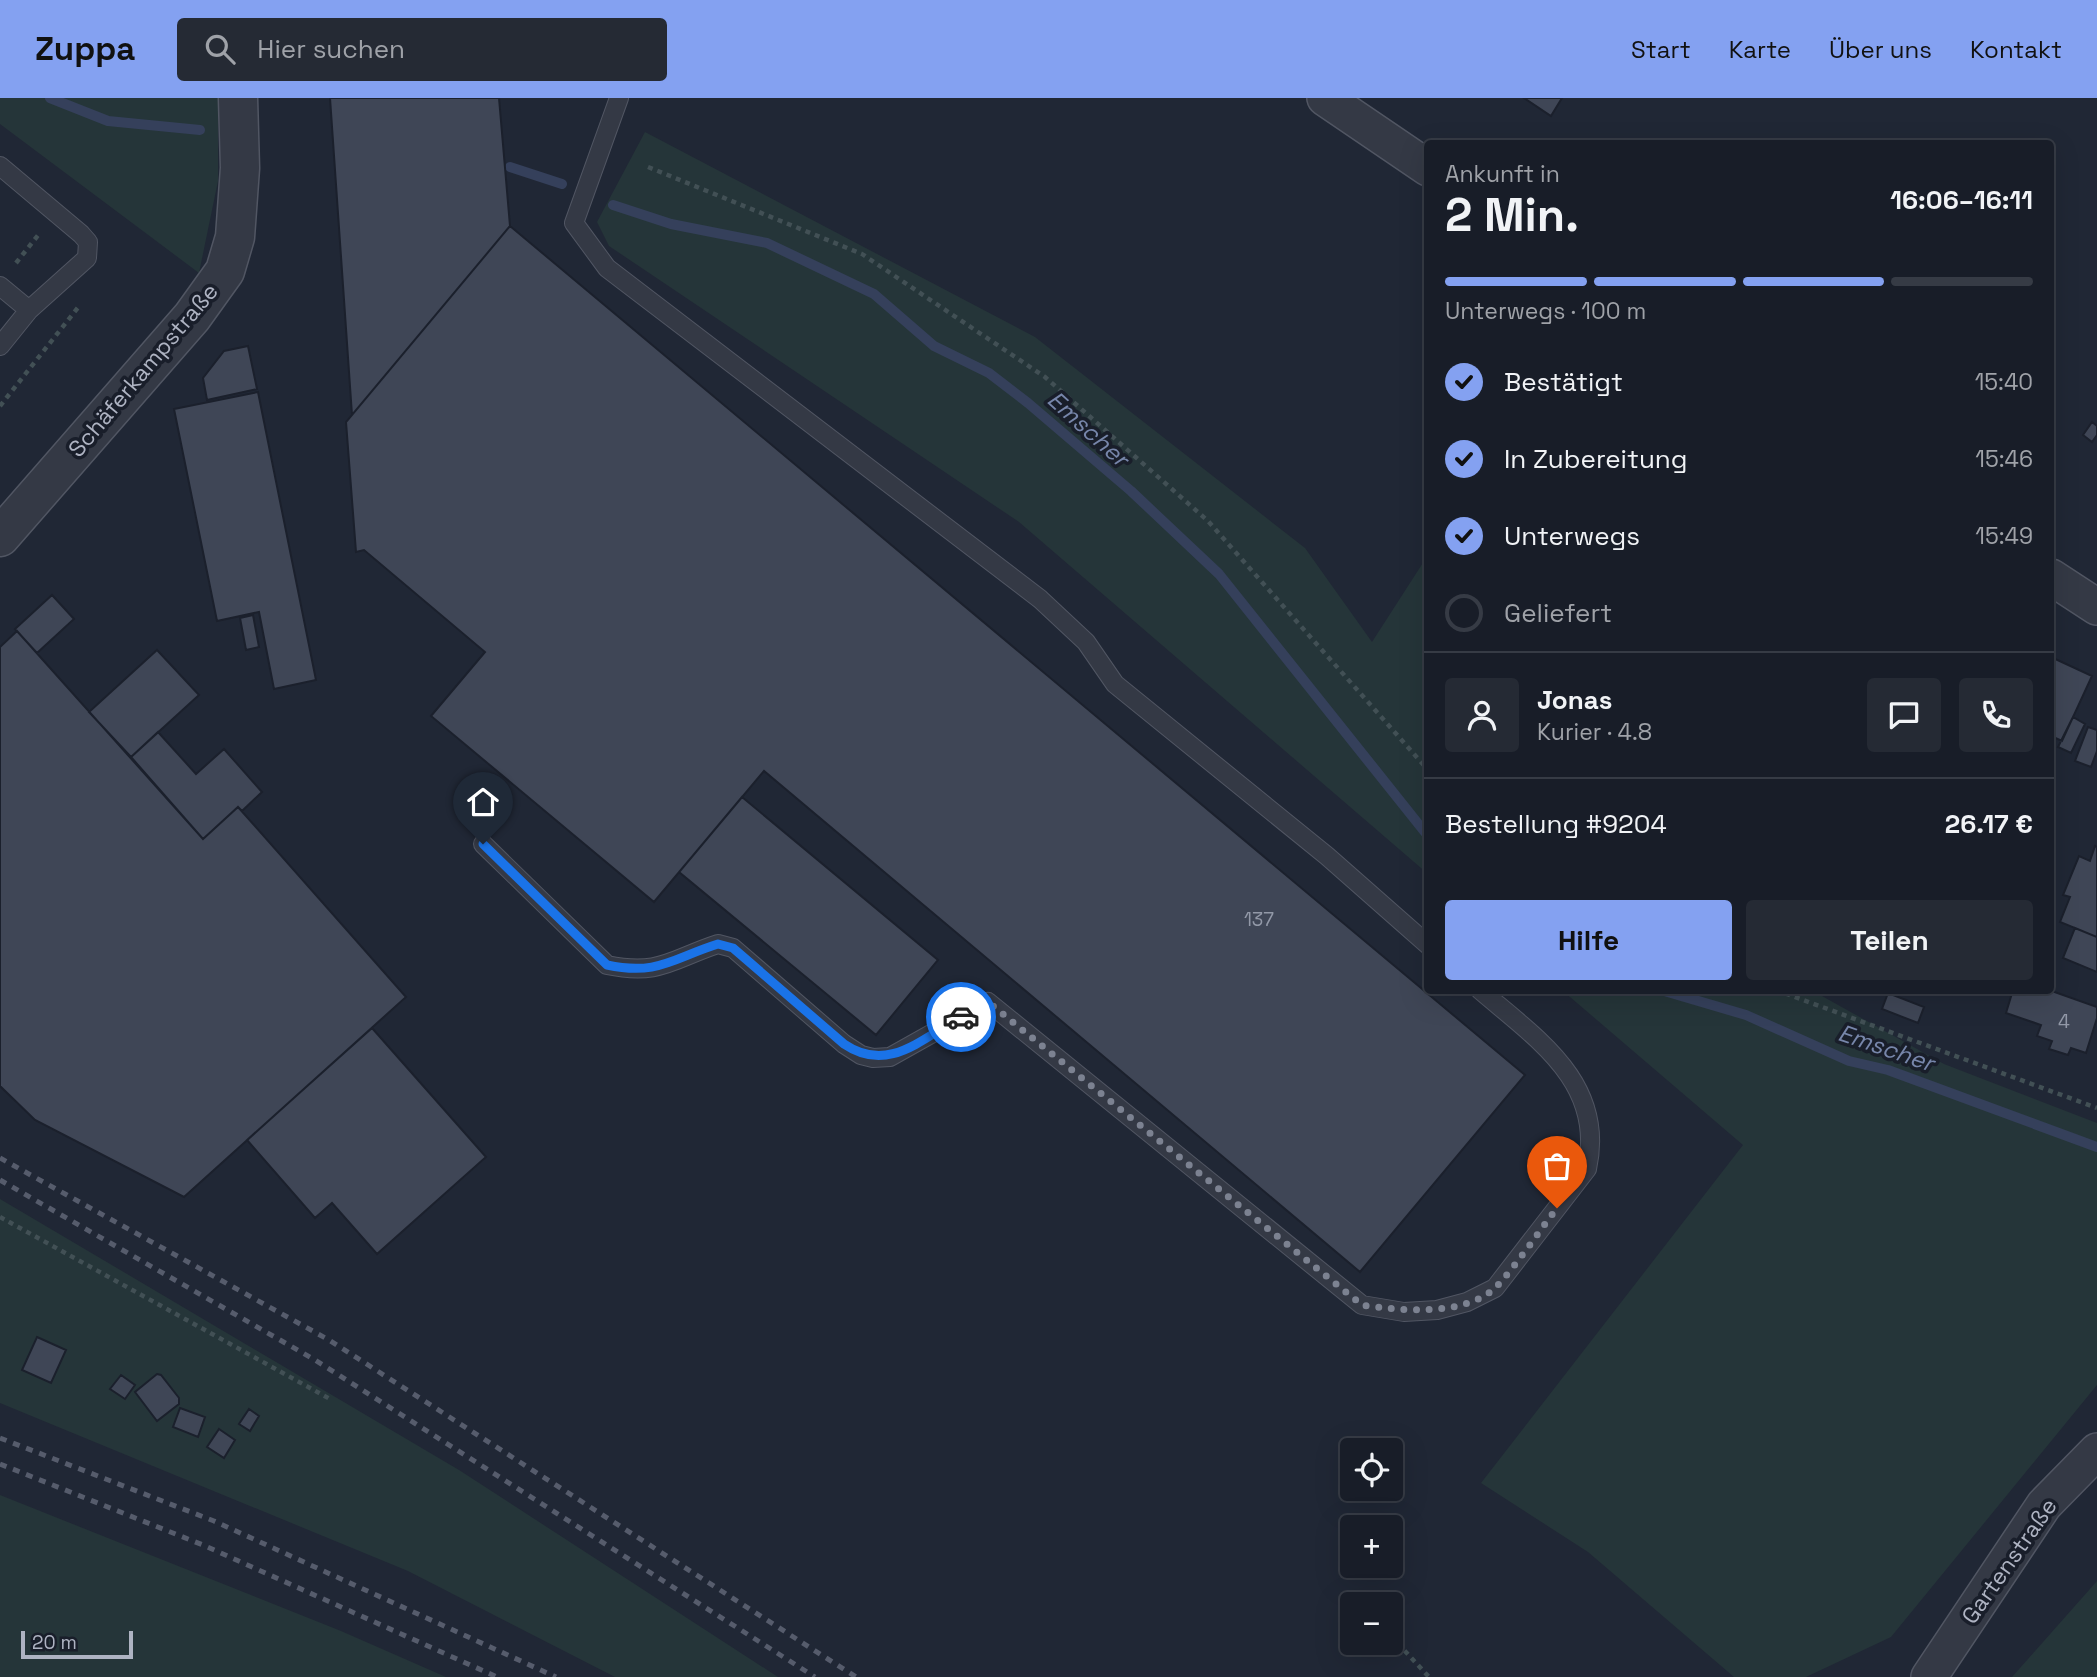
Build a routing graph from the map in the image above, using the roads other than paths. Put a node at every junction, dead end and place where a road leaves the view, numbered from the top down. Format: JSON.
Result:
{"nodes":[{"id":1,"x":238,"y":98,"type":"edge"},
{"id":2,"x":619,"y":98,"type":"edge"},
{"id":3,"x":1325,"y":98,"type":"edge"},
{"id":4,"x":1424,"y":165,"type":"edge"},
{"id":5,"x":0,"y":166,"type":"edge"},
{"id":6,"x":0,"y":286,"type":"edge"},
{"id":7,"x":29,"y":310,"type":"junction"},
{"id":8,"x":0,"y":346,"type":"edge"},
{"id":9,"x":0,"y":537,"type":"edge"},
{"id":10,"x":2054,"y":579,"type":"edge"},
{"id":11,"x":2097,"y":607,"type":"edge"},
{"id":12,"x":483,"y":844,"type":"dead end"},
{"id":13,"x":1424,"y":941,"type":"edge"},
{"id":14,"x":1484,"y":994,"type":"edge"},
{"id":15,"x":2097,"y":1451,"type":"edge"},
{"id":16,"x":1929,"y":1677,"type":"edge"}],
"edges":[{"from":1,"to":9,"type":"street","name":"Schäferkampstraße"},
{"from":2,"to":13,"type":"lane"},
{"from":3,"to":4,"type":"street"},
{"from":5,"to":7,"type":"lane"},
{"from":6,"to":7,"type":"lane"},
{"from":7,"to":8,"type":"lane"},
{"from":10,"to":11,"type":"street"},
{"from":12,"to":14,"type":"lane"},
{"from":15,"to":16,"type":"street","name":"Gartenstraße"}]}
